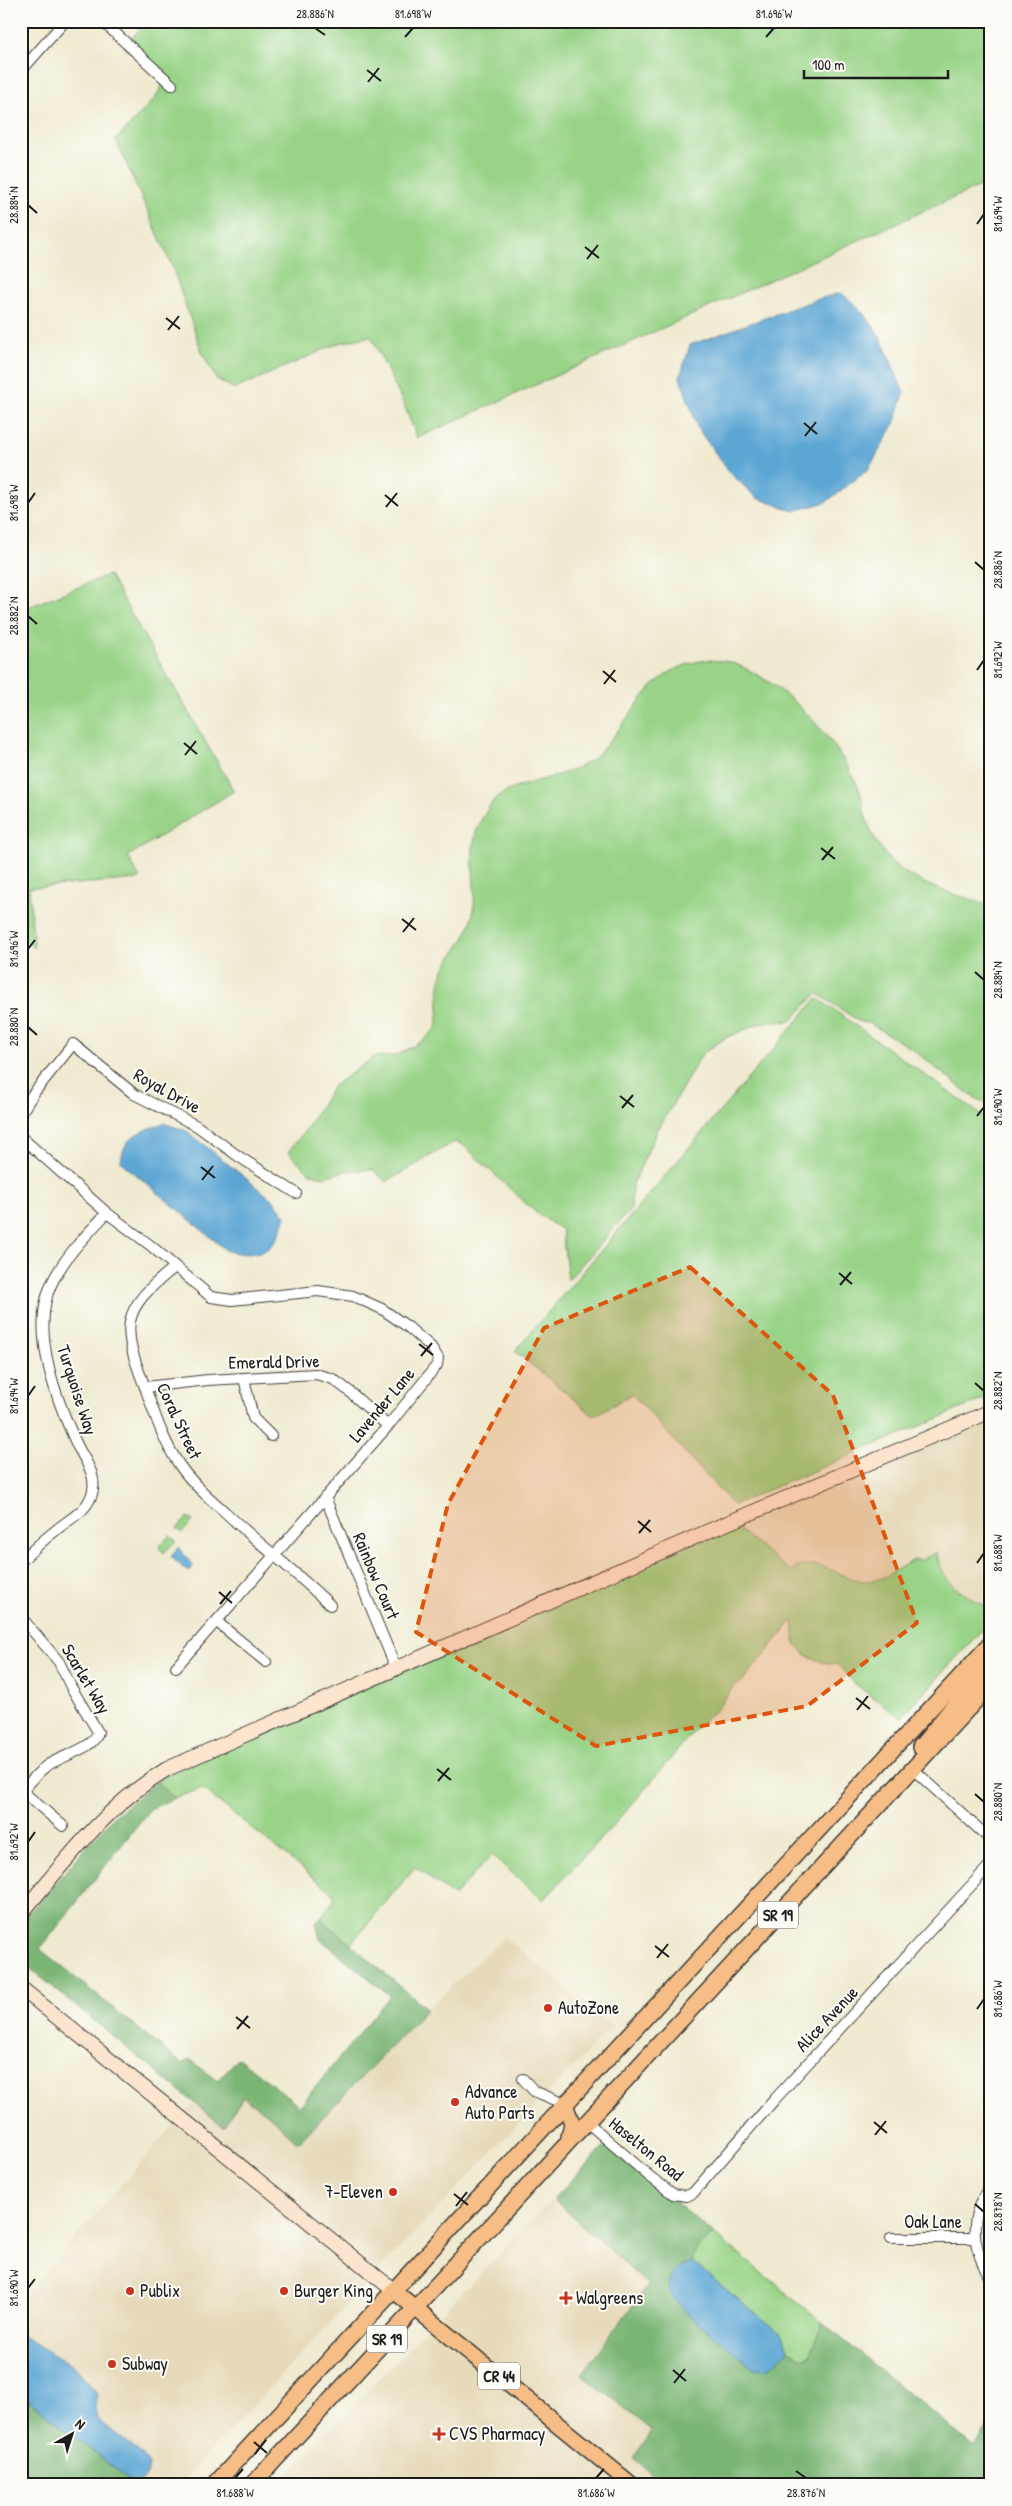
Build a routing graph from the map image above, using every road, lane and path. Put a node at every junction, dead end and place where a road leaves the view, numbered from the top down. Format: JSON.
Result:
{"nodes":[{"id":1,"x":65,"y":21,"type":"edge"},
{"id":2,"x":102,"y":21,"type":"edge"},
{"id":3,"x":21,"y":71,"type":"edge"},
{"id":4,"x":172,"y":84,"type":"dead end"},
{"id":5,"x":21,"y":1113,"type":"edge"},
{"id":6,"x":21,"y":1137,"type":"edge"},
{"id":7,"x":296,"y":1193,"type":"dead end"},
{"id":8,"x":107,"y":1213,"type":"junction"},
{"id":9,"x":175,"y":1267,"type":"junction"},
{"id":10,"x":244,"y":1378,"type":"junction"},
{"id":11,"x":144,"y":1387,"type":"junction"},
{"id":12,"x":991,"y":1411,"type":"edge"},
{"id":13,"x":388,"y":1426,"type":"junction"},
{"id":14,"x":271,"y":1436,"type":"dead end"},
{"id":15,"x":325,"y":1497,"type":"junction"},
{"id":16,"x":274,"y":1555,"type":"junction"},
{"id":17,"x":21,"y":1562,"type":"edge"},
{"id":18,"x":330,"y":1604,"type":"dead end"},
{"id":19,"x":21,"y":1617,"type":"edge"},
{"id":20,"x":217,"y":1622,"type":"junction"},
{"id":21,"x":991,"y":1643,"type":"edge"},
{"id":22,"x":991,"y":1660,"type":"edge"},
{"id":23,"x":266,"y":1662,"type":"dead end"},
{"id":24,"x":176,"y":1667,"type":"dead end"},
{"id":25,"x":396,"y":1668,"type":"junction"},
{"id":26,"x":991,"y":1684,"type":"edge"},
{"id":27,"x":912,"y":1769,"type":"junction"},
{"id":28,"x":22,"y":1792,"type":"edge"},
{"id":29,"x":865,"y":1820,"type":"junction"},
{"id":30,"x":63,"y":1826,"type":"dead end"},
{"id":31,"x":991,"y":1840,"type":"edge"},
{"id":32,"x":991,"y":1864,"type":"edge"},
{"id":33,"x":21,"y":1914,"type":"edge"},
{"id":34,"x":21,"y":1988,"type":"edge"},
{"id":35,"x":523,"y":2080,"type":"dead end"},
{"id":36,"x":565,"y":2104,"type":"junction"},
{"id":37,"x":586,"y":2122,"type":"junction"},
{"id":38,"x":567,"y":2143,"type":"junction"},
{"id":39,"x":991,"y":2186,"type":"edge"},
{"id":40,"x":687,"y":2196,"type":"joint"},
{"id":41,"x":891,"y":2238,"type":"dead end"},
{"id":42,"x":975,"y":2238,"type":"junction"},
{"id":43,"x":991,"y":2280,"type":"edge"},
{"id":44,"x":394,"y":2290,"type":"junction"},
{"id":45,"x":416,"y":2308,"type":"junction"},
{"id":46,"x":214,"y":2485,"type":"edge"},
{"id":47,"x":252,"y":2485,"type":"edge"},
{"id":48,"x":632,"y":2485,"type":"edge"}],
"edges":[{"from":1,"to":3,"type":"street"},
{"from":2,"to":4,"type":"street"},
{"from":5,"to":7,"type":"street","name":"Royal Drive"},
{"from":6,"to":8,"type":"street","name":"Lavender Lane"},
{"from":8,"to":9,"type":"street","name":"Lavender Lane"},
{"from":8,"to":17,"type":"street","name":"Turquoise Way"},
{"from":9,"to":11,"type":"street","name":"Coral Street"},
{"from":9,"to":13,"type":"street","name":"Lavender Lane"},
{"from":10,"to":11,"type":"street","name":"Emerald Drive"},
{"from":10,"to":13,"type":"street","name":"Emerald Drive"},
{"from":10,"to":14,"type":"street"},
{"from":11,"to":16,"type":"street","name":"Coral Street"},
{"from":12,"to":25,"type":"street"},
{"from":13,"to":15,"type":"street","name":"Lavender Lane"},
{"from":15,"to":16,"type":"street","name":"Lavender Lane"},
{"from":15,"to":25,"type":"street","name":"Rainbow Court"},
{"from":16,"to":18,"type":"street","name":"Coral Street"},
{"from":16,"to":20,"type":"street","name":"Lavender Lane"},
{"from":19,"to":28,"type":"street","name":"Scarlet Way"},
{"from":20,"to":23,"type":"street"},
{"from":20,"to":24,"type":"street","name":"Lavender Lane"},
{"from":21,"to":36,"type":"main road","number":"SR 19"},
{"from":22,"to":29,"type":"main road"},
{"from":25,"to":33,"type":"street"},
{"from":26,"to":27,"type":"main road","number":"SR 19"},
{"from":27,"to":29,"type":"main road","number":"SR 19"},
{"from":27,"to":31,"type":"street"},
{"from":28,"to":30,"type":"street"},
{"from":29,"to":37,"type":"main road","number":"SR 19"},
{"from":32,"to":40,"type":"street","name":"Alice Avenue"},
{"from":34,"to":44,"type":"street","number":"CR 44"},
{"from":35,"to":36,"type":"street"},
{"from":36,"to":38,"type":"main road"},
{"from":36,"to":44,"type":"main road","number":"SR 19"},
{"from":37,"to":38,"type":"main road","number":"SR 19"},
{"from":37,"to":40,"type":"street","name":"Haselton Road"},
{"from":38,"to":45,"type":"main road","number":"SR 19"},
{"from":39,"to":42,"type":"street"},
{"from":41,"to":42,"type":"street","name":"Oak Lane"},
{"from":42,"to":43,"type":"street"},
{"from":44,"to":45,"type":"main road","number":"CR 44"},
{"from":44,"to":46,"type":"main road","number":"SR 19"},
{"from":45,"to":47,"type":"main road","number":"SR 19"},
{"from":45,"to":48,"type":"main road","number":"CR 44"}]}
